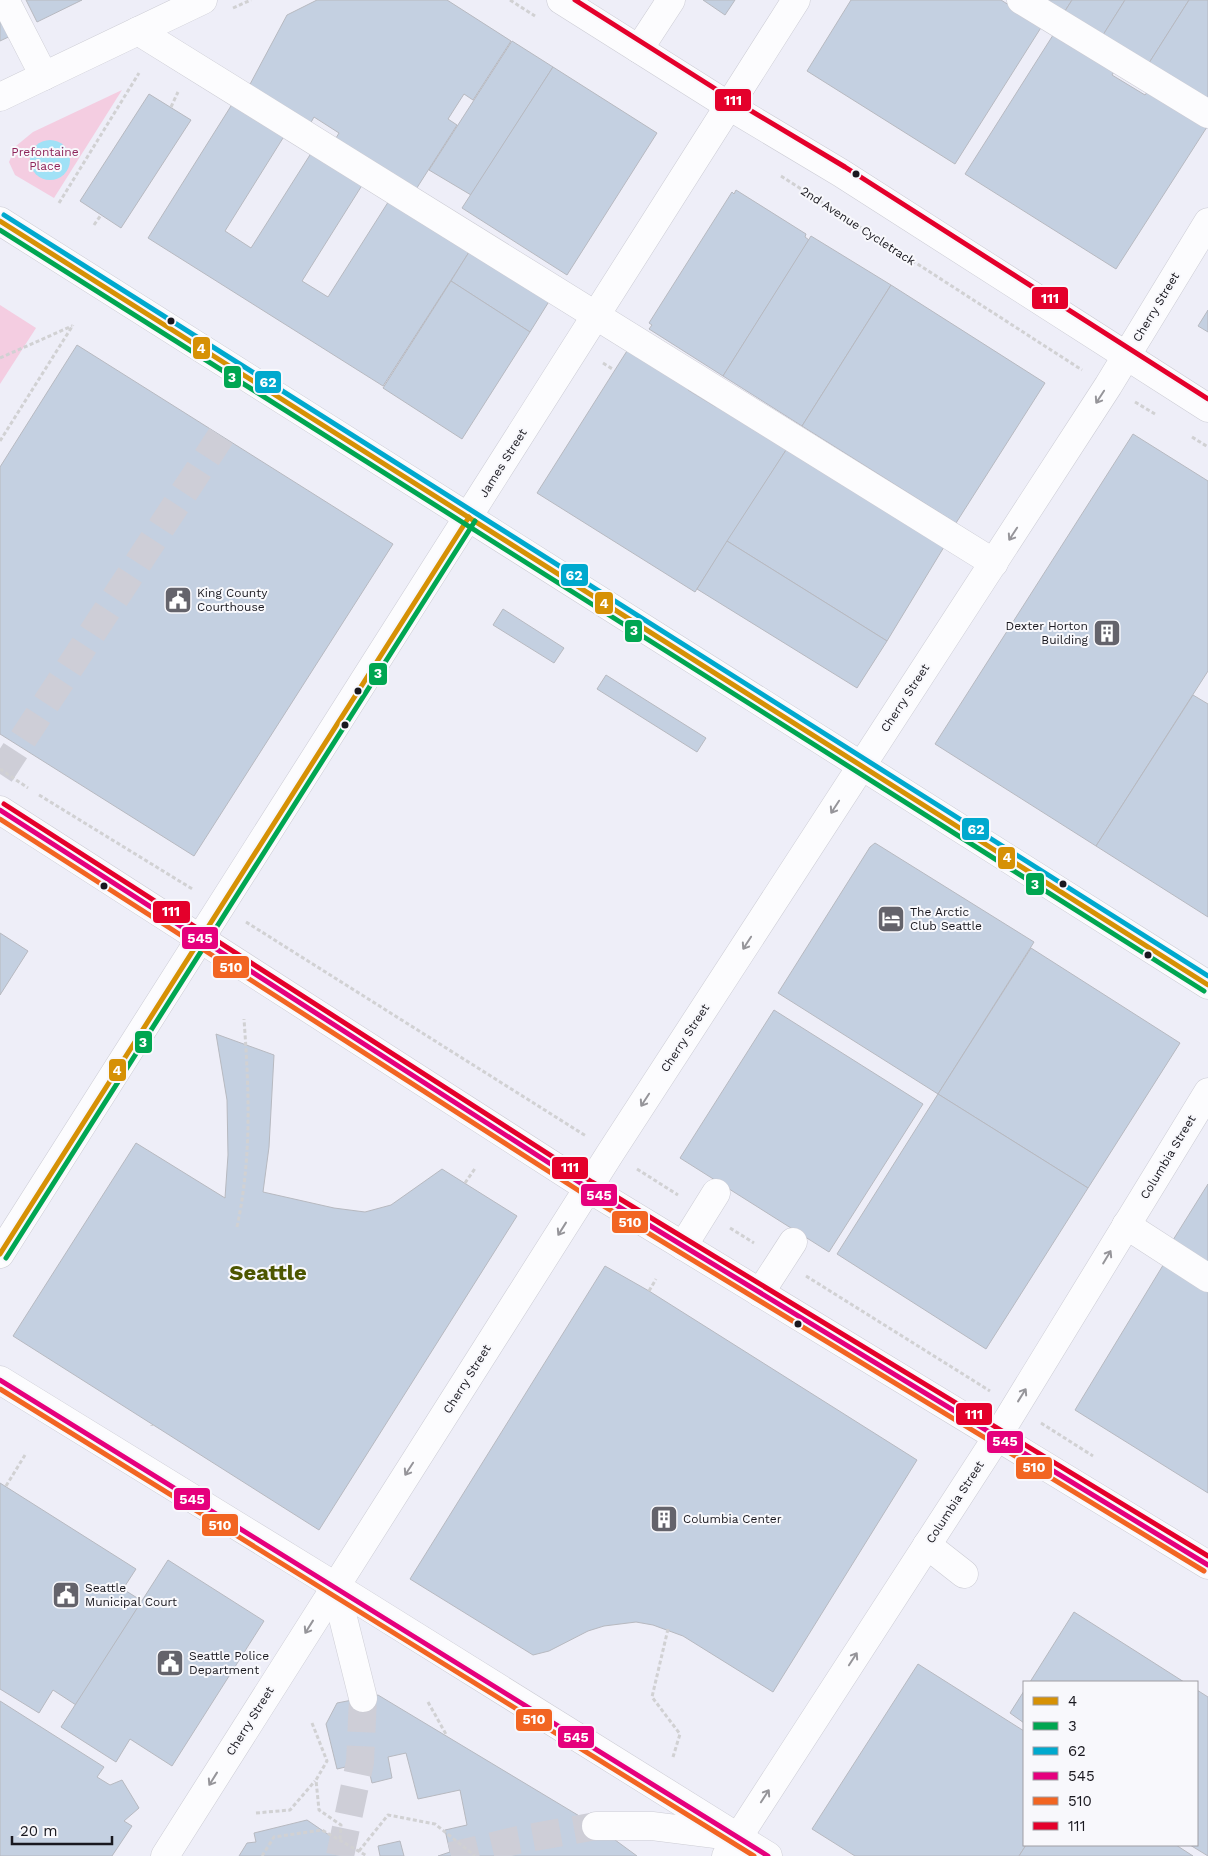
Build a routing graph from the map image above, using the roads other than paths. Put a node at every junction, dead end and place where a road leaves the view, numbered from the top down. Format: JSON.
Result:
{"nodes":[{"id":1,"x":5,"y":0,"type":"edge"},
{"id":2,"x":203,"y":0,"type":"edge"},
{"id":3,"x":561,"y":0,"type":"edge"},
{"id":4,"x":671,"y":0,"type":"edge"},
{"id":5,"x":796,"y":0,"type":"edge"},
{"id":6,"x":1021,"y":0,"type":"edge"},
{"id":7,"x":138,"y":31,"type":"junction"},
{"id":8,"x":639,"y":49,"type":"junction"},
{"id":9,"x":44,"y":76,"type":"junction"},
{"id":10,"x":0,"y":97,"type":"edge"},
{"id":11,"x":729,"y":106,"type":"junction"},
{"id":12,"x":1208,"y":114,"type":"edge"},
{"id":13,"x":0,"y":221,"type":"edge"},
{"id":14,"x":1208,"y":222,"type":"edge"},
{"id":15,"x":598,"y":315,"type":"junction"},
{"id":16,"x":1126,"y":356,"type":"junction"},
{"id":17,"x":1208,"y":408,"type":"edge"},
{"id":18,"x":469,"y":517,"type":"junction"},
{"id":19,"x":994,"y":563,"type":"junction"},
{"id":20,"x":862,"y":766,"type":"junction"},
{"id":21,"x":0,"y":810,"type":"edge"},
{"id":22,"x":200,"y":940,"type":"junction"},
{"id":23,"x":1208,"y":985,"type":"edge"},
{"id":24,"x":1208,"y":1092,"type":"edge"},
{"id":25,"x":588,"y":1188,"type":"junction"},
{"id":26,"x":716,"y":1193,"type":"dead end"},
{"id":27,"x":1126,"y":1225,"type":"junction"},
{"id":28,"x":793,"y":1242,"type":"dead end"},
{"id":29,"x":683,"y":1246,"type":"junction"},
{"id":30,"x":0,"y":1254,"type":"edge"},
{"id":31,"x":1208,"y":1278,"type":"edge"},
{"id":32,"x":760,"y":1293,"type":"junction"},
{"id":33,"x":0,"y":1380,"type":"edge"},
{"id":34,"x":997,"y":1437,"type":"junction"},
{"id":35,"x":927,"y":1545,"type":"junction"},
{"id":36,"x":1208,"y":1565,"type":"edge"},
{"id":37,"x":964,"y":1574,"type":"dead end"},
{"id":38,"x":335,"y":1586,"type":"junction"},
{"id":39,"x":363,"y":1698,"type":"tunnel mouth"},
{"id":40,"x":596,"y":1826,"type":"tunnel mouth"},
{"id":41,"x":732,"y":1846,"type":"edge"},
{"id":42,"x":165,"y":1856,"type":"edge"},
{"id":43,"x":768,"y":1856,"type":"edge"}],
"edges":[{"from":1,"to":9,"type":"main road"},
{"from":2,"to":7,"type":"main road"},
{"from":3,"to":8,"type":"main road"},
{"from":4,"to":8,"type":"main road"},
{"from":5,"to":11,"type":"main road","name":"James Street"},
{"from":6,"to":12,"type":"main road"},
{"from":7,"to":9,"type":"main road"},
{"from":7,"to":15,"type":"main road"},
{"from":8,"to":11,"type":"main road"},
{"from":9,"to":10,"type":"main road"},
{"from":11,"to":15,"type":"main road","name":"James Street"},
{"from":11,"to":16,"type":"main road"},
{"from":13,"to":18,"type":"main road"},
{"from":14,"to":16,"type":"main road","name":"Cherry Street"},
{"from":15,"to":18,"type":"main road","name":"James Street"},
{"from":15,"to":19,"type":"main road"},
{"from":16,"to":17,"type":"main road"},
{"from":16,"to":19,"type":"main road","name":"Cherry Street","one_way":true},
{"from":18,"to":20,"type":"main road"},
{"from":18,"to":22,"type":"main road","name":"James Street"},
{"from":19,"to":20,"type":"main road","name":"Cherry Street"},
{"from":20,"to":23,"type":"main road"},
{"from":20,"to":25,"type":"main road","name":"Cherry Street","one_way":true},
{"from":21,"to":22,"type":"main road"},
{"from":22,"to":25,"type":"main road"},
{"from":22,"to":30,"type":"main road","name":"James Street"},
{"from":24,"to":27,"type":"main road","name":"Columbia Street"},
{"from":25,"to":29,"type":"main road"},
{"from":25,"to":38,"type":"main road","name":"Cherry Street","one_way":true},
{"from":26,"to":29,"type":"main road"},
{"from":27,"to":31,"type":"main road"},
{"from":34,"to":27,"type":"main road","name":"Columbia Street","one_way":true},
{"from":28,"to":32,"type":"main road"},
{"from":29,"to":32,"type":"main road"},
{"from":32,"to":34,"type":"main road"},
{"from":33,"to":38,"type":"main road"},
{"from":34,"to":35,"type":"main road","name":"Columbia Street"},
{"from":34,"to":36,"type":"main road"},
{"from":35,"to":37,"type":"main road"},
{"from":41,"to":35,"type":"main road","name":"Columbia Street","one_way":true},
{"from":38,"to":39,"type":"main road"},
{"from":38,"to":41,"type":"main road"},
{"from":38,"to":42,"type":"main road","name":"Cherry Street","one_way":true},
{"from":40,"to":41,"type":"main road"},
{"from":41,"to":43,"type":"main road"}]}
